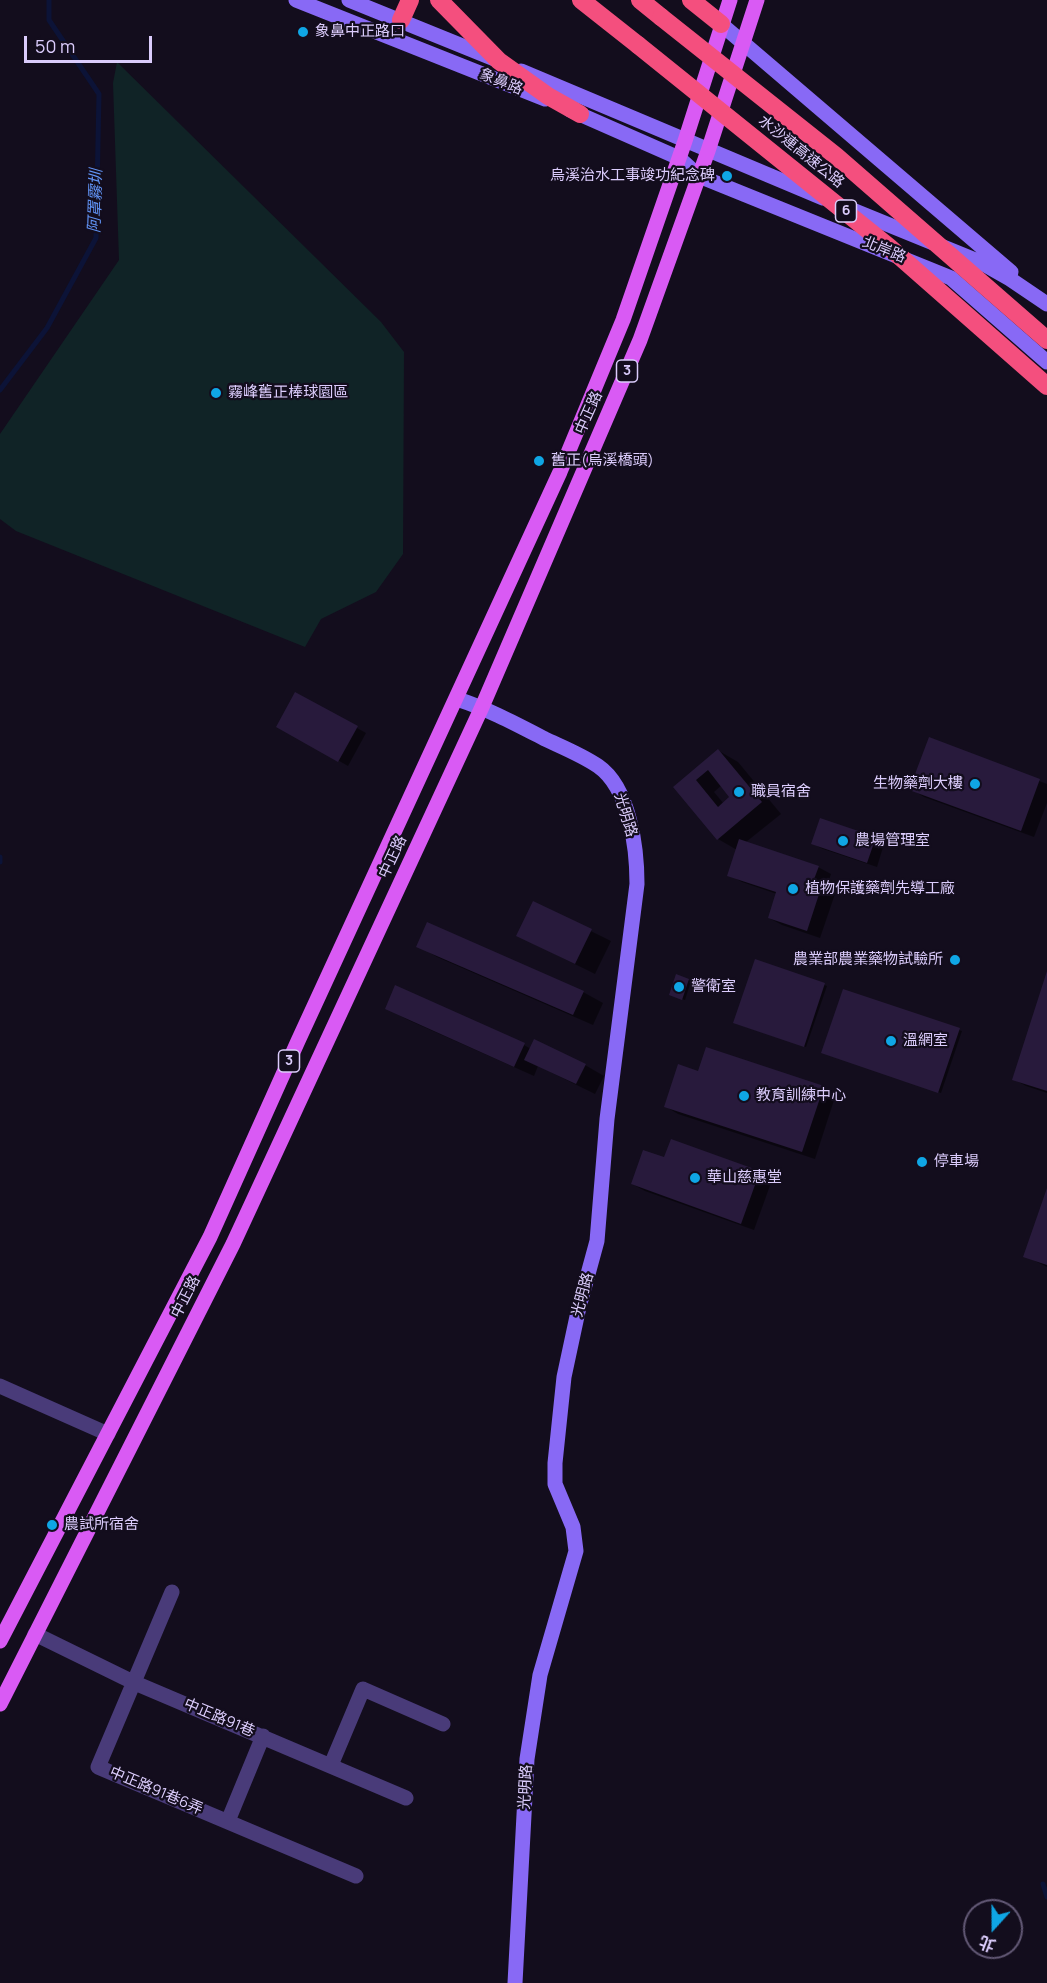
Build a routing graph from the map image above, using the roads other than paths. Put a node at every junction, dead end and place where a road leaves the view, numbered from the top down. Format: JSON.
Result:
{"nodes":[{"id":1,"x":296,"y":0,"type":"edge"},
{"id":2,"x":349,"y":0,"type":"edge"},
{"id":3,"x":410,"y":0,"type":"edge"},
{"id":4,"x":439,"y":0,"type":"edge"},
{"id":5,"x":581,"y":0,"type":"edge"},
{"id":6,"x":640,"y":0,"type":"edge"},
{"id":7,"x":691,"y":0,"type":"edge"},
{"id":8,"x":730,"y":0,"type":"edge"},
{"id":9,"x":757,"y":0,"type":"edge"},
{"id":10,"x":401,"y":20,"type":"junction"},
{"id":11,"x":722,"y":24,"type":"junction"},
{"id":12,"x":743,"y":42,"type":"junction"},
{"id":13,"x":463,"y":46,"type":"junction"},
{"id":14,"x":499,"y":61,"type":"junction"},
{"id":15,"x":456,"y":63,"type":"junction"},
{"id":16,"x":580,"y":114,"type":"junction"},
{"id":17,"x":685,"y":141,"type":"junction"},
{"id":18,"x":708,"y":151,"type":"junction"},
{"id":19,"x":679,"y":158,"type":"junction"},
{"id":20,"x":699,"y":176,"type":"junction"},
{"id":21,"x":1047,"y":303,"type":"edge"},
{"id":22,"x":1047,"y":340,"type":"edge"},
{"id":23,"x":1047,"y":362,"type":"edge"},
{"id":24,"x":1047,"y":386,"type":"edge"},
{"id":25,"x":457,"y":699,"type":"junction"},
{"id":26,"x":482,"y":707,"type":"junction"},
{"id":27,"x":0,"y":1386,"type":"edge"},
{"id":28,"x":108,"y":1434,"type":"junction"},
{"id":29,"x":172,"y":1592,"type":"dead end"},
{"id":30,"x":9,"y":1624,"type":"junction"},
{"id":31,"x":35,"y":1634,"type":"junction"},
{"id":32,"x":0,"y":1641,"type":"edge"},
{"id":33,"x":135,"y":1683,"type":"junction"},
{"id":34,"x":0,"y":1704,"type":"edge"},
{"id":35,"x":443,"y":1724,"type":"dead end"},
{"id":36,"x":263,"y":1736,"type":"junction"},
{"id":37,"x":331,"y":1765,"type":"junction"},
{"id":38,"x":406,"y":1798,"type":"dead end"},
{"id":39,"x":228,"y":1821,"type":"junction"},
{"id":40,"x":356,"y":1876,"type":"dead end"},
{"id":41,"x":515,"y":1983,"type":"edge"}],
"edges":[{"from":1,"to":15,"type":"street","name":"象鼻路"},
{"from":2,"to":10,"type":"street","name":"象鼻路"},
{"from":3,"to":10,"type":"highway"},
{"from":4,"to":14,"type":"highway"},
{"from":5,"to":24,"type":"highway","name":"水沙連高速公路","number":"6","bridge":true},
{"from":6,"to":22,"type":"highway","name":"水沙連高速公路","number":"6","bridge":true},
{"from":7,"to":11,"type":"highway"},
{"from":8,"to":11,"type":"main road","name":"中正路","number":"3"},
{"from":9,"to":12,"type":"main road","name":"中正路","number":"3"},
{"from":10,"to":13,"type":"street","name":"象鼻路"},
{"from":11,"to":12,"type":"street"},
{"from":11,"to":17,"type":"main road","name":"中正路","number":"3"},
{"from":12,"to":18,"type":"main road","name":"中正路","number":"3"},
{"from":12,"to":21,"type":"street"},
{"from":13,"to":14,"type":"street","name":"象鼻路"},
{"from":13,"to":15,"type":"street"},
{"from":14,"to":16,"type":"highway"},
{"from":14,"to":17,"type":"street","name":"象鼻路"},
{"from":15,"to":16,"type":"street","name":"象鼻路"},
{"from":16,"to":19,"type":"street","name":"象鼻路"},
{"from":17,"to":18,"type":"street","name":"象鼻路"},
{"from":17,"to":19,"type":"main road","name":"中正路","number":"3"},
{"from":18,"to":20,"type":"main road","name":"中正路","number":"3"},
{"from":18,"to":21,"type":"street","name":"北岸路"},
{"from":19,"to":20,"type":"street","name":"象鼻路"},
{"from":19,"to":25,"type":"main road","name":"中正路","number":"3"},
{"from":20,"to":23,"type":"street","name":"北岸路"},
{"from":20,"to":26,"type":"main road","name":"中正路","number":"3"},
{"from":25,"to":26,"type":"street","name":"光明路"},
{"from":25,"to":28,"type":"main road","name":"中正路","number":"3"},
{"from":26,"to":31,"type":"main road","name":"中正路","number":"3"},
{"from":26,"to":41,"type":"street","name":"光明路"},
{"from":27,"to":28,"type":"street"},
{"from":28,"to":30,"type":"main road","name":"中正路","number":"3"},
{"from":29,"to":33,"type":"street","name":"中正路91巷6弄"},
{"from":30,"to":31,"type":"main road"},
{"from":30,"to":32,"type":"main road","name":"中正路","number":"3"},
{"from":31,"to":33,"type":"street","name":"中正路91巷"},
{"from":31,"to":34,"type":"main road","name":"中正路","number":"3"},
{"from":33,"to":36,"type":"street","name":"中正路91巷"},
{"from":33,"to":39,"type":"street","name":"中正路91巷6弄"},
{"from":35,"to":37,"type":"street"},
{"from":36,"to":37,"type":"street","name":"中正路91巷"},
{"from":36,"to":39,"type":"street"},
{"from":37,"to":38,"type":"street","name":"中正路91巷"},
{"from":39,"to":40,"type":"street","name":"中正路91巷6弄"}]}
